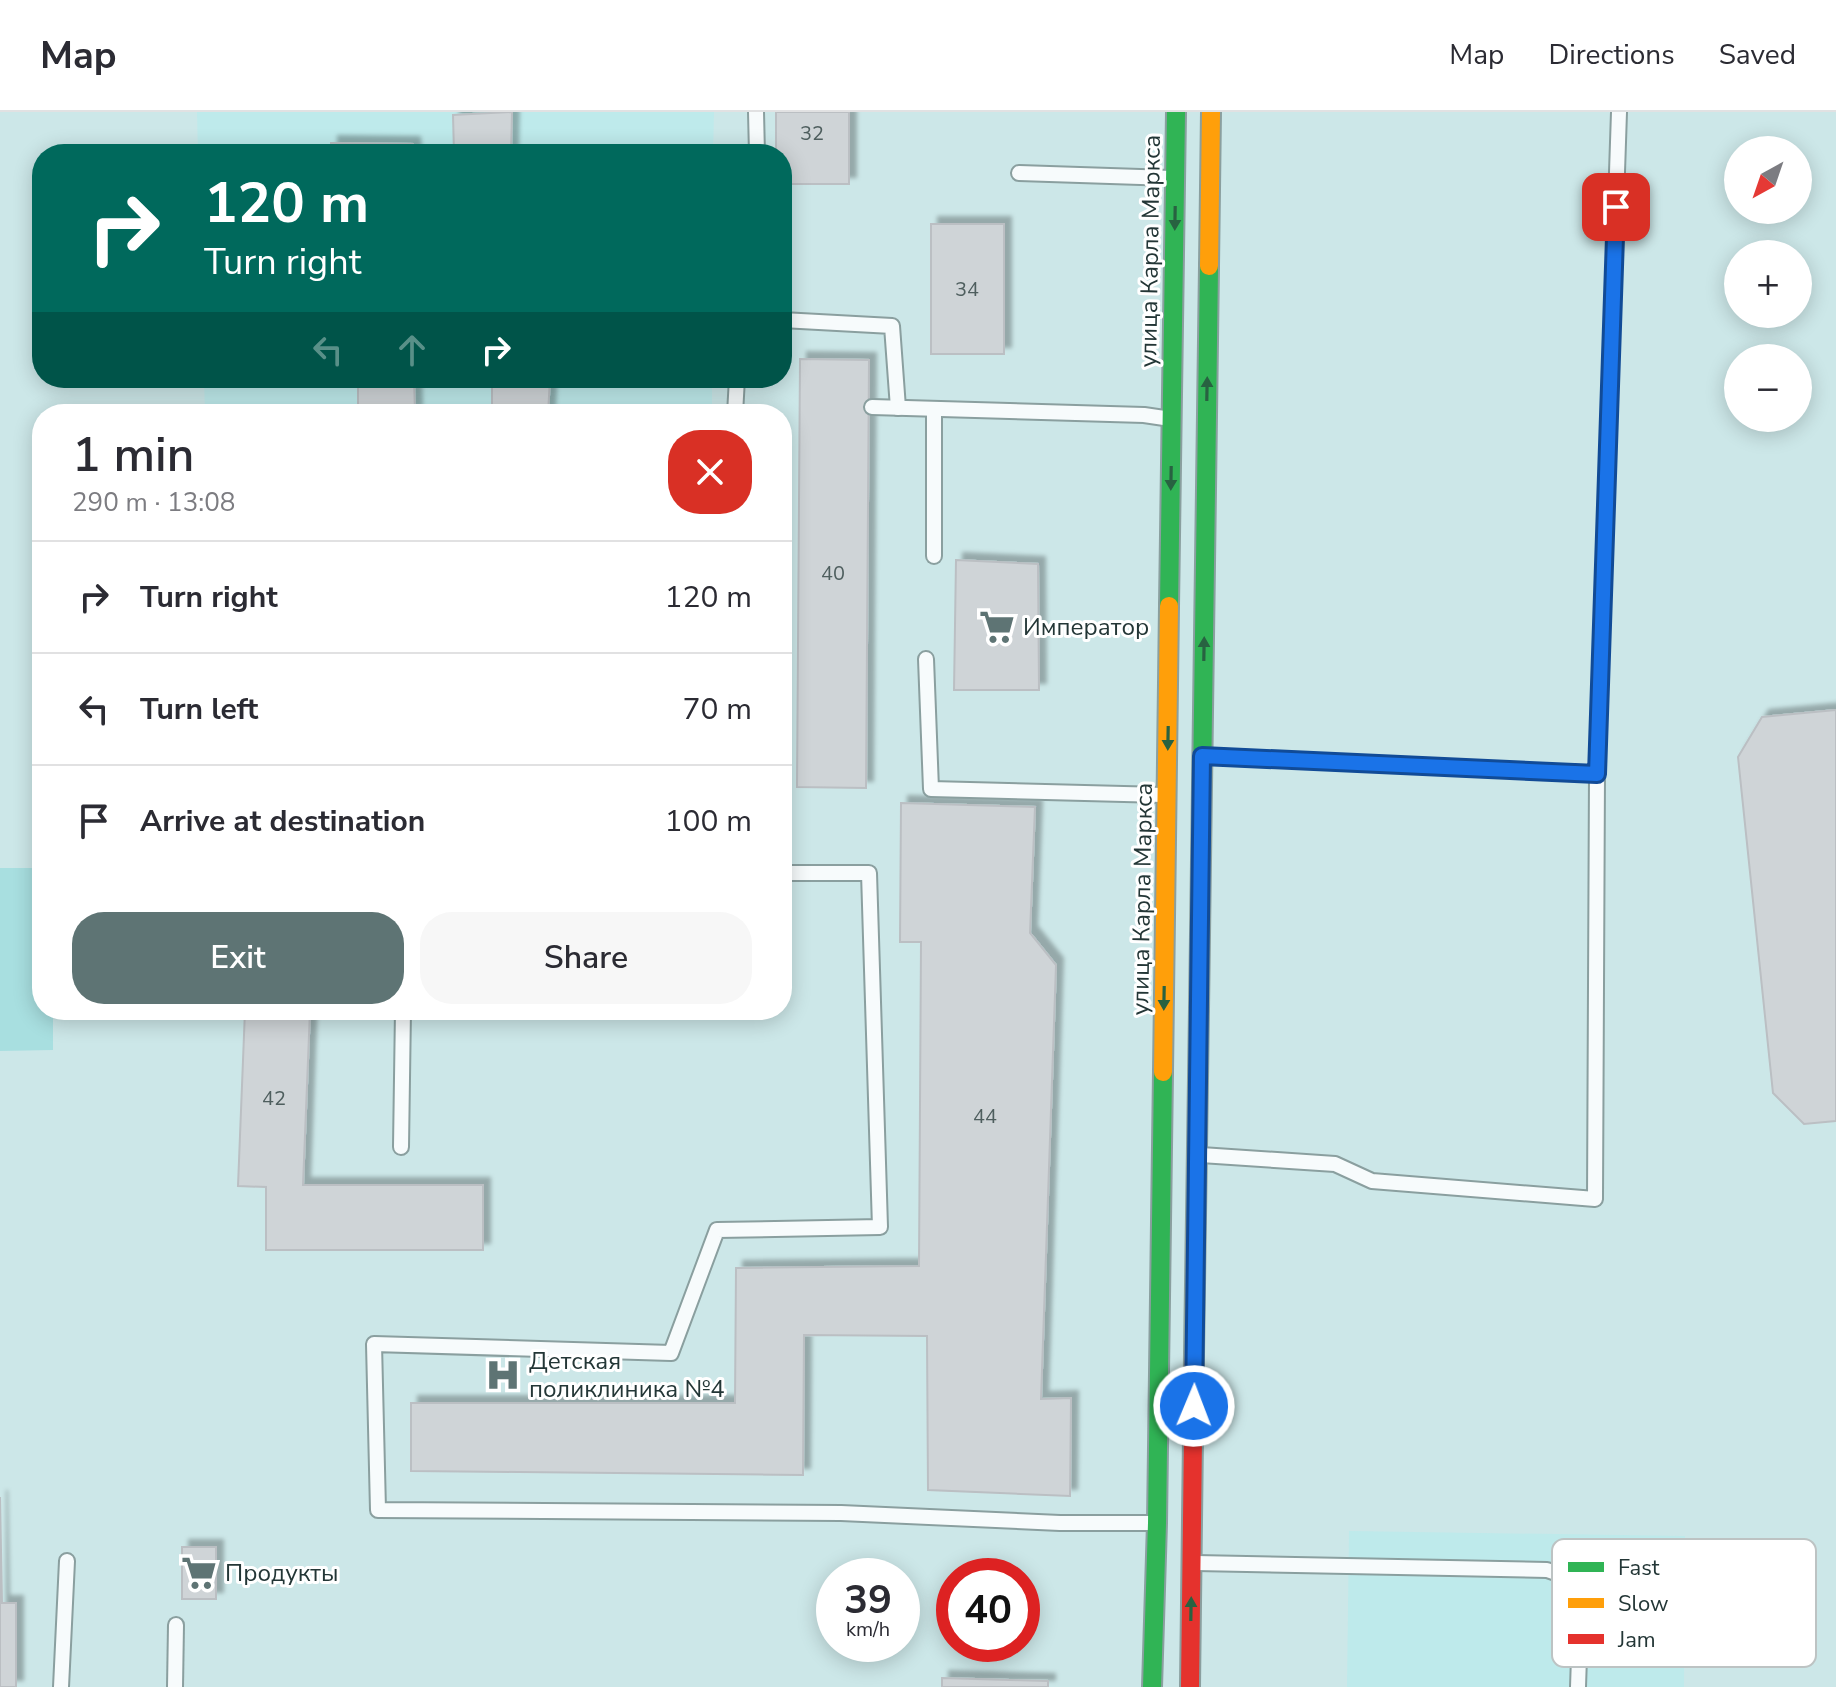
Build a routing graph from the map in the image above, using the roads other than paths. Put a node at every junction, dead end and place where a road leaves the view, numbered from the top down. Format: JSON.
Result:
{"nodes":[{"id":1,"x":756,"y":112,"type":"edge"},
{"id":2,"x":1176,"y":112,"type":"edge"},
{"id":3,"x":1211,"y":112,"type":"edge"},
{"id":4,"x":1619,"y":112,"type":"edge"},
{"id":5,"x":757,"y":144,"type":"edge"},
{"id":6,"x":1019,"y":173,"type":"dead end"},
{"id":7,"x":1175,"y":178,"type":"junction"},
{"id":8,"x":792,"y":321,"type":"edge"},
{"id":9,"x":872,"y":407,"type":"dead end"},
{"id":10,"x":898,"y":408,"type":"junction"},
{"id":11,"x":934,"y":409,"type":"junction"},
{"id":12,"x":1172,"y":419,"type":"junction"},
{"id":13,"x":934,"y":556,"type":"dead end"},
{"id":14,"x":926,"y":659,"type":"dead end"},
{"id":15,"x":1202,"y":756,"type":"junction"},
{"id":16,"x":1597,"y":774,"type":"junction"},
{"id":17,"x":1167,"y":796,"type":"junction"},
{"id":18,"x":792,"y":873,"type":"edge"},
{"id":19,"x":403,"y":1020,"type":"edge"},
{"id":20,"x":401,"y":1147,"type":"dead end"},
{"id":21,"x":1197,"y":1155,"type":"junction"},
{"id":22,"x":1157,"y":1523,"type":"junction"},
{"id":23,"x":67,"y":1561,"type":"dead end"},
{"id":24,"x":1192,"y":1563,"type":"junction"},
{"id":25,"x":1552,"y":1572,"type":"edge"},
{"id":26,"x":176,"y":1625,"type":"dead end"},
{"id":27,"x":1579,"y":1667,"type":"edge"},
{"id":28,"x":61,"y":1687,"type":"edge"},
{"id":29,"x":175,"y":1687,"type":"edge"},
{"id":30,"x":1152,"y":1687,"type":"edge"},
{"id":31,"x":1190,"y":1687,"type":"edge"},
{"id":32,"x":1578,"y":1687,"type":"edge"}],
"edges":[{"from":1,"to":5,"type":"lane"},
{"from":2,"to":7,"type":"street","name":"улица Карла Маркса"},
{"from":15,"to":3,"type":"street","one_way":true},
{"from":4,"to":16,"type":"lane"},
{"from":6,"to":7,"type":"lane"},
{"from":7,"to":12,"type":"street","name":"улица Карла Маркса","one_way":true},
{"from":8,"to":10,"type":"lane"},
{"from":9,"to":10,"type":"lane"},
{"from":10,"to":11,"type":"lane"},
{"from":11,"to":12,"type":"lane"},
{"from":11,"to":13,"type":"lane"},
{"from":12,"to":17,"type":"street","name":"улица Карла Маркса","one_way":true},
{"from":14,"to":17,"type":"lane"},
{"from":15,"to":16,"type":"lane"},
{"from":15,"to":21,"type":"street"},
{"from":16,"to":21,"type":"lane"},
{"from":17,"to":22,"type":"street","name":"улица Карла Маркса","one_way":true},
{"from":18,"to":22,"type":"lane"},
{"from":19,"to":20,"type":"lane"},
{"from":21,"to":24,"type":"street"},
{"from":22,"to":30,"type":"street","name":"улица Карла Маркса"},
{"from":23,"to":28,"type":"lane"},
{"from":24,"to":25,"type":"lane"},
{"from":31,"to":24,"type":"street","one_way":true},
{"from":26,"to":29,"type":"lane"},
{"from":27,"to":32,"type":"lane"}]}
